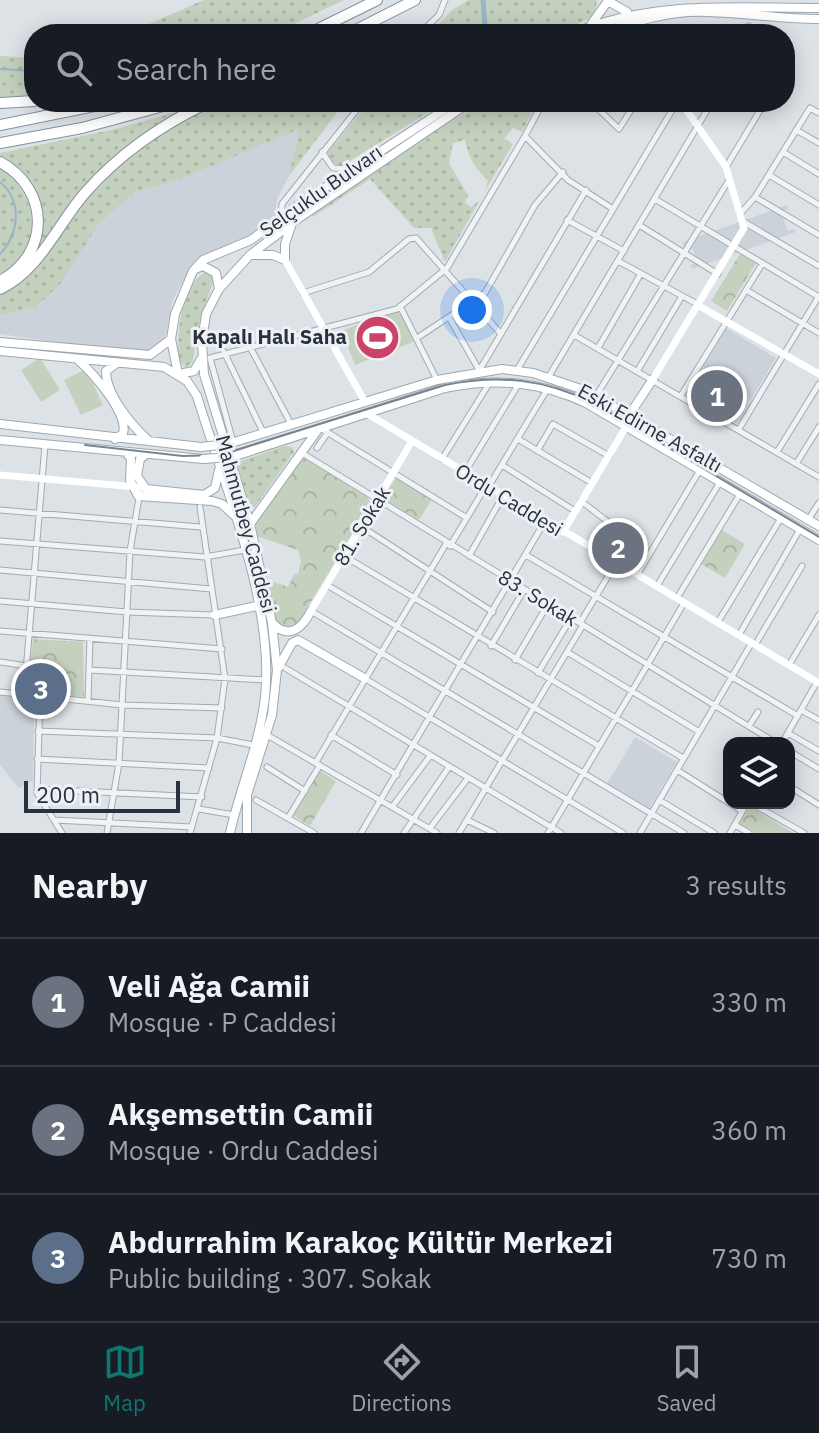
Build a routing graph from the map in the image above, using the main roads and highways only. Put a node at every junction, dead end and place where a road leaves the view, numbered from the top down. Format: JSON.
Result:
{"nodes":[{"id":1,"x":377,"y":0,"type":"edge"},
{"id":2,"x":415,"y":0,"type":"edge"},
{"id":3,"x":819,"y":8,"type":"edge"},
{"id":4,"x":630,"y":13,"type":"junction"},
{"id":5,"x":819,"y":19,"type":"edge"},
{"id":6,"x":328,"y":24,"type":"edge"},
{"id":7,"x":368,"y":24,"type":"edge"},
{"id":8,"x":591,"y":24,"type":"joint"},
{"id":9,"x":641,"y":24,"type":"edge"},
{"id":10,"x":24,"y":102,"type":"edge"},
{"id":11,"x":0,"y":103,"type":"edge"},
{"id":12,"x":64,"y":112,"type":"edge"},
{"id":13,"x":142,"y":112,"type":"edge"},
{"id":14,"x":191,"y":112,"type":"edge"},
{"id":15,"x":440,"y":112,"type":"edge"},
{"id":16,"x":455,"y":112,"type":"edge"},
{"id":17,"x":688,"y":112,"type":"edge"},
{"id":18,"x":0,"y":125,"type":"edge"},
{"id":19,"x":0,"y":143,"type":"edge"},
{"id":20,"x":0,"y":162,"type":"edge"},
{"id":21,"x":292,"y":224,"type":"junction"},
{"id":22,"x":250,"y":255,"type":"junction"},
{"id":23,"x":285,"y":260,"type":"junction"},
{"id":24,"x":193,"y":271,"type":"junction"},
{"id":25,"x":0,"y":281,"type":"edge"},
{"id":26,"x":0,"y":289,"type":"edge"},
{"id":27,"x":219,"y":289,"type":"junction"},
{"id":28,"x":699,"y":306,"type":"junction"},
{"id":29,"x":171,"y":339,"type":"junction"},
{"id":30,"x":0,"y":342,"type":"edge"},
{"id":31,"x":0,"y":351,"type":"edge"},
{"id":32,"x":201,"y":357,"type":"junction"},
{"id":33,"x":76,"y":359,"type":"junction"},
{"id":34,"x":117,"y":363,"type":"junction"},
{"id":35,"x":819,"y":373,"type":"edge"},
{"id":36,"x":178,"y":374,"type":"junction"},
{"id":37,"x":653,"y":379,"type":"joint"},
{"id":38,"x":365,"y":402,"type":"junction"},
{"id":39,"x":366,"y":413,"type":"junction"},
{"id":40,"x":632,"y":416,"type":"junction"},
{"id":41,"x":0,"y":424,"type":"edge"},
{"id":42,"x":625,"y":426,"type":"junction"},
{"id":43,"x":324,"y":430,"type":"junction"},
{"id":44,"x":115,"y":439,"type":"junction"},
{"id":45,"x":0,"y":440,"type":"edge"},
{"id":46,"x":150,"y":441,"type":"junction"},
{"id":47,"x":412,"y":441,"type":"junction"},
{"id":48,"x":126,"y":452,"type":"junction"},
{"id":49,"x":145,"y":455,"type":"junction"},
{"id":50,"x":219,"y":465,"type":"junction"},
{"id":51,"x":0,"y":475,"type":"edge"},
{"id":52,"x":137,"y":490,"type":"junction"},
{"id":53,"x":238,"y":518,"type":"junction"},
{"id":54,"x":250,"y":524,"type":"junction"},
{"id":55,"x":819,"y":526,"type":"edge"},
{"id":56,"x":563,"y":532,"type":"junction"},
{"id":57,"x":819,"y":540,"type":"edge"},
{"id":58,"x":267,"y":598,"type":"junction"},
{"id":59,"x":258,"y":607,"type":"junction"},
{"id":60,"x":311,"y":611,"type":"joint"},
{"id":61,"x":215,"y":615,"type":"road end"},
{"id":62,"x":272,"y":623,"type":"junction"},
{"id":63,"x":281,"y":669,"type":"junction"},
{"id":64,"x":364,"y":678,"type":"road end"},
{"id":65,"x":818,"y":683,"type":"edge"},
{"id":66,"x":230,"y":833,"type":"edge"},
{"id":67,"x":247,"y":833,"type":"edge"}],
"edges":[{"from":1,"to":6,"type":"highway"},
{"from":2,"to":7,"type":"highway"},
{"from":3,"to":4,"type":"main road"},
{"from":4,"to":8,"type":"main road"},
{"from":4,"to":8,"type":"main road"},
{"from":5,"to":9,"type":"main road"},
{"from":10,"to":11,"type":"highway"},
{"from":12,"to":18,"type":"highway"},
{"from":13,"to":19,"type":"highway"},
{"from":14,"to":26,"type":"highway"},
{"from":15,"to":24,"type":"main road","name":"Selçuklu Bulvarı"},
{"from":16,"to":21,"type":"main road","name":"Selçuklu Bulvarı"},
{"from":17,"to":28,"type":"main road"},
{"from":20,"to":25,"type":"highway"},
{"from":21,"to":22,"type":"main road","name":"Selçuklu Bulvarı"},
{"from":21,"to":23,"type":"main road"},
{"from":22,"to":23,"type":"main road"},
{"from":22,"to":27,"type":"main road","name":"Selçuklu Bulvarı"},
{"from":23,"to":38,"type":"main road"},
{"from":24,"to":27,"type":"main road"},
{"from":24,"to":29,"type":"main road"},
{"from":27,"to":32,"type":"main road","name":"Selçuklu Bulvarı"},
{"from":28,"to":35,"type":"main road"},
{"from":28,"to":37,"type":"main road"},
{"from":29,"to":30,"type":"main road"},
{"from":29,"to":36,"type":"main road"},
{"from":31,"to":33,"type":"main road"},
{"from":32,"to":36,"type":"main road"},
{"from":32,"to":54,"type":"main road","name":"Mahmutbey Caddesi"},
{"from":33,"to":34,"type":"main road"},
{"from":33,"to":44,"type":"main road"},
{"from":34,"to":36,"type":"main road"},
{"from":34,"to":46,"type":"main road"},
{"from":36,"to":50,"type":"main road","name":"Mahmutbey Caddesi"},
{"from":37,"to":40,"type":"main road"},
{"from":38,"to":40,"type":"main road","name":"Eski Edirne Asfaltı"},
{"from":38,"to":46,"type":"main road","name":"Eski Edirne Asfaltı","bridge":true},
{"from":39,"to":42,"type":"main road","name":"Eski Edirne Asfaltı"},
{"from":39,"to":43,"type":"main road","name":"Eski Edirne Asfaltı"},
{"from":39,"to":47,"type":"main road","name":"Ordu Caddesi"},
{"from":40,"to":42,"type":"main road"},
{"from":40,"to":55,"type":"main road","name":"Eski Edirne Asfaltı"},
{"from":41,"to":44,"type":"main road","name":"Eski Edirne Asfaltı"},
{"from":42,"to":56,"type":"main road"},
{"from":42,"to":57,"type":"main road","name":"Eski Edirne Asfaltı"},
{"from":43,"to":49,"type":"main road","name":"Eski Edirne Asfaltı","bridge":true},
{"from":43,"to":54,"type":"main road"},
{"from":44,"to":46,"type":"main road","name":"Eski Edirne Asfaltı"},
{"from":45,"to":48,"type":"main road","name":"Eski Edirne Asfaltı"},
{"from":47,"to":56,"type":"main road","name":"Ordu Caddesi"},
{"from":47,"to":60,"type":"main road","name":"81. Sokak"},
{"from":48,"to":49,"type":"main road","name":"Eski Edirne Asfaltı"},
{"from":48,"to":52,"type":"main road"},
{"from":49,"to":52,"type":"main road"},
{"from":50,"to":52,"type":"main road"},
{"from":50,"to":53,"type":"main road","name":"Mahmutbey Caddesi"},
{"from":51,"to":52,"type":"main road"},
{"from":52,"to":53,"type":"main road"},
{"from":53,"to":59,"type":"main road","name":"Mahmutbey Caddesi"},
{"from":54,"to":58,"type":"main road","name":"Mahmutbey Caddesi"},
{"from":56,"to":65,"type":"main road","name":"Ordu Caddesi"},
{"from":58,"to":59,"type":"main road"},
{"from":58,"to":62,"type":"main road","name":"Mahmutbey Caddesi"},
{"from":59,"to":61,"type":"main road"},
{"from":59,"to":66,"type":"main road","name":"Mahmutbey Caddesi"},
{"from":60,"to":62,"type":"main road"},
{"from":62,"to":63,"type":"main road","name":"Mahmutbey Caddesi"},
{"from":63,"to":64,"type":"main road"},
{"from":63,"to":67,"type":"main road","name":"Mahmutbey Caddesi"}]}
